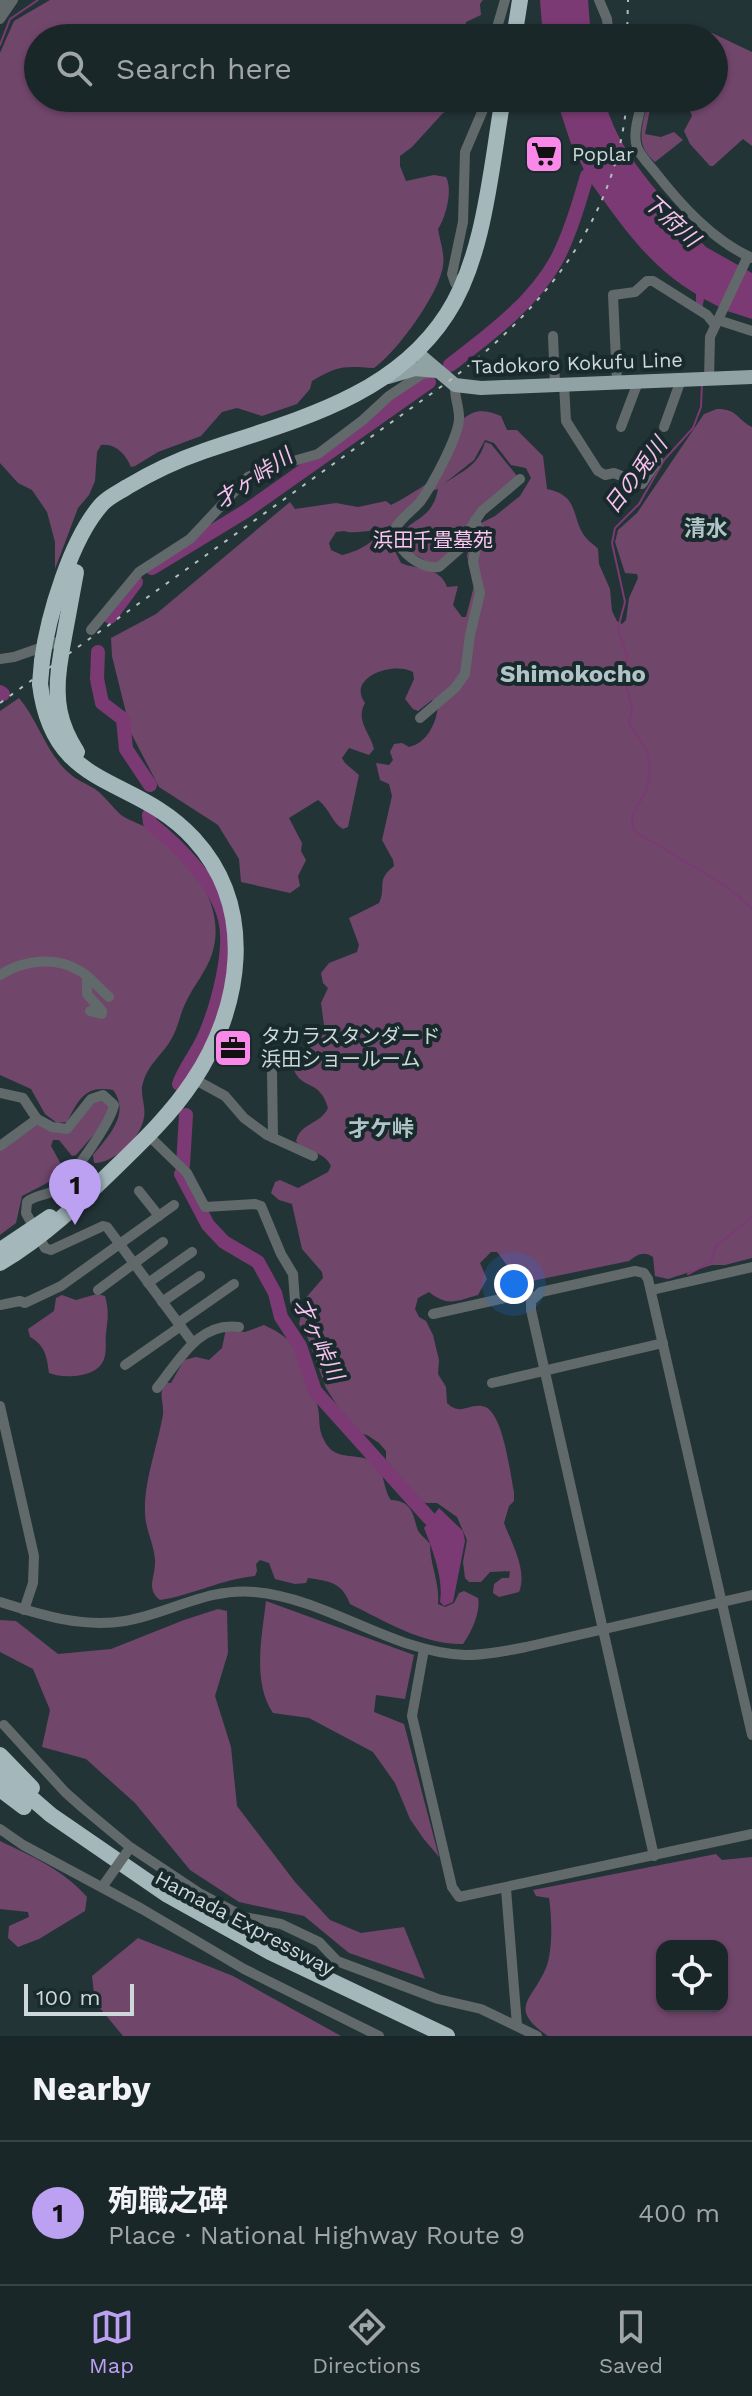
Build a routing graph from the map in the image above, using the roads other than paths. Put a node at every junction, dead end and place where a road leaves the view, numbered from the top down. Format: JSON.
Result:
{"nodes":[{"id":1,"x":5,"y":0,"type":"edge"},
{"id":2,"x":13,"y":0,"type":"edge"},
{"id":3,"x":505,"y":0,"type":"edge"},
{"id":4,"x":520,"y":0,"type":"edge"},
{"id":5,"x":599,"y":0,"type":"edge"},
{"id":6,"x":0,"y":6,"type":"edge"},
{"id":7,"x":0,"y":19,"type":"edge"},
{"id":8,"x":498,"y":24,"type":"edge"},
{"id":9,"x":516,"y":24,"type":"edge"},
{"id":10,"x":608,"y":24,"type":"edge"},
{"id":11,"x":482,"y":112,"type":"edge"},
{"id":12,"x":500,"y":112,"type":"edge"},
{"id":13,"x":640,"y":112,"type":"edge"},
{"id":14,"x":749,"y":258,"type":"edge"},
{"id":15,"x":462,"y":288,"type":"junction"},
{"id":16,"x":717,"y":320,"type":"junction"},
{"id":17,"x":752,"y":331,"type":"edge"},
{"id":18,"x":553,"y":336,"type":"dead end"},
{"id":19,"x":416,"y":352,"type":"junction"},
{"id":20,"x":437,"y":371,"type":"junction"},
{"id":21,"x":752,"y":377,"type":"edge"},
{"id":22,"x":705,"y":379,"type":"junction"},
{"id":23,"x":681,"y":380,"type":"junction"},
{"id":24,"x":638,"y":382,"type":"junction"},
{"id":25,"x":617,"y":383,"type":"junction"},
{"id":26,"x":559,"y":384,"type":"junction"},
{"id":27,"x":386,"y":385,"type":"junction"},
{"id":28,"x":455,"y":385,"type":"junction"},
{"id":29,"x":621,"y":427,"type":"dead end"},
{"id":30,"x":664,"y":427,"type":"dead end"},
{"id":31,"x":655,"y":454,"type":"dead end"},
{"id":32,"x":520,"y":479,"type":"dead end"},
{"id":33,"x":125,"y":489,"type":"junction"},
{"id":34,"x":475,"y":520,"type":"junction"},
{"id":35,"x":91,"y":630,"type":"dead end"},
{"id":36,"x":63,"y":644,"type":"junction"},
{"id":37,"x":43,"y":654,"type":"junction"},
{"id":38,"x":0,"y":659,"type":"edge"},
{"id":39,"x":420,"y":718,"type":"dead end"},
{"id":40,"x":114,"y":785,"type":"junction"},
{"id":41,"x":0,"y":975,"type":"edge"},
{"id":42,"x":87,"y":976,"type":"junction"},
{"id":43,"x":109,"y":997,"type":"dead end"},
{"id":44,"x":90,"y":1011,"type":"dead end"},
{"id":45,"x":272,"y":1071,"type":"dead end"},
{"id":46,"x":194,"y":1079,"type":"junction"},
{"id":47,"x":0,"y":1093,"type":"edge"},
{"id":48,"x":37,"y":1119,"type":"junction"},
{"id":49,"x":148,"y":1135,"type":"junction"},
{"id":50,"x":273,"y":1138,"type":"junction"},
{"id":51,"x":0,"y":1146,"type":"edge"},
{"id":52,"x":313,"y":1156,"type":"dead end"},
{"id":53,"x":139,"y":1191,"type":"dead end"},
{"id":54,"x":174,"y":1205,"type":"dead end"},
{"id":55,"x":159,"y":1216,"type":"junction"},
{"id":56,"x":36,"y":1234,"type":"junction"},
{"id":57,"x":163,"y":1242,"type":"dead end"},
{"id":58,"x":119,"y":1244,"type":"junction"},
{"id":59,"x":0,"y":1250,"type":"edge"},
{"id":60,"x":192,"y":1252,"type":"dead end"},
{"id":61,"x":0,"y":1263,"type":"edge"},
{"id":62,"x":133,"y":1264,"type":"junction"},
{"id":63,"x":752,"y":1267,"type":"edge"},
{"id":64,"x":200,"y":1276,"type":"dead end"},
{"id":65,"x":148,"y":1283,"type":"junction"},
{"id":66,"x":234,"y":1284,"type":"dead end"},
{"id":67,"x":98,"y":1290,"type":"dead end"},
{"id":68,"x":652,"y":1290,"type":"junction"},
{"id":69,"x":534,"y":1297,"type":"junction"},
{"id":70,"x":295,"y":1301,"type":"dead end"},
{"id":71,"x":162,"y":1302,"type":"junction"},
{"id":72,"x":0,"y":1305,"type":"edge"},
{"id":73,"x":433,"y":1314,"type":"dead end"},
{"id":74,"x":179,"y":1324,"type":"junction"},
{"id":75,"x":239,"y":1327,"type":"dead end"},
{"id":76,"x":193,"y":1343,"type":"junction"},
{"id":77,"x":663,"y":1343,"type":"junction"},
{"id":78,"x":125,"y":1365,"type":"dead end"},
{"id":79,"x":545,"y":1370,"type":"junction"},
{"id":80,"x":492,"y":1383,"type":"dead end"},
{"id":81,"x":157,"y":1388,"type":"dead end"},
{"id":82,"x":0,"y":1406,"type":"edge"},
{"id":83,"x":752,"y":1595,"type":"edge"},
{"id":84,"x":0,"y":1602,"type":"edge"},
{"id":85,"x":722,"y":1602,"type":"junction"},
{"id":86,"x":24,"y":1610,"type":"junction"},
{"id":87,"x":604,"y":1629,"type":"junction"},
{"id":88,"x":424,"y":1649,"type":"junction"},
{"id":89,"x":4,"y":1725,"type":"dead end"},
{"id":90,"x":752,"y":1735,"type":"edge"},
{"id":91,"x":0,"y":1755,"type":"edge"},
{"id":92,"x":0,"y":1771,"type":"edge"},
{"id":93,"x":0,"y":1782,"type":"edge"},
{"id":94,"x":0,"y":1789,"type":"edge"},
{"id":95,"x":0,"y":1829,"type":"edge"},
{"id":96,"x":56,"y":1831,"type":"junction"},
{"id":97,"x":752,"y":1834,"type":"edge"},
{"id":98,"x":124,"y":1853,"type":"junction"},
{"id":99,"x":654,"y":1856,"type":"junction"},
{"id":100,"x":103,"y":1886,"type":"junction"},
{"id":101,"x":506,"y":1889,"type":"junction"},
{"id":102,"x":517,"y":2025,"type":"junction"},
{"id":103,"x":422,"y":2032,"type":"edge"},
{"id":104,"x":379,"y":2036,"type":"edge"},
{"id":105,"x":447,"y":2036,"type":"edge"},
{"id":106,"x":455,"y":2036,"type":"edge"},
{"id":107,"x":537,"y":2036,"type":"edge"}],
"edges":[{"from":1,"to":6,"type":"street"},
{"from":2,"to":7,"type":"street"},
{"from":3,"to":8,"type":"street"},
{"from":4,"to":9,"type":"highway"},
{"from":5,"to":10,"type":"street"},
{"from":11,"to":15,"type":"street"},
{"from":12,"to":15,"type":"highway"},
{"from":13,"to":14,"type":"street"},
{"from":14,"to":16,"type":"street"},
{"from":15,"to":19,"type":"highway"},
{"from":16,"to":17,"type":"street"},
{"from":16,"to":22,"type":"street"},
{"from":16,"to":25,"type":"street"},
{"from":18,"to":26,"type":"street"},
{"from":19,"to":20,"type":"main road","name":"Tadokoro Kokufu Line"},
{"from":19,"to":27,"type":"highway"},
{"from":20,"to":27,"type":"main road"},
{"from":20,"to":28,"type":"main road","name":"Tadokoro Kokufu Line"},
{"from":21,"to":22,"type":"main road","name":"Tadokoro Kokufu Line"},
{"from":22,"to":23,"type":"main road","name":"Tadokoro Kokufu Line"},
{"from":23,"to":24,"type":"main road","name":"Tadokoro Kokufu Line"},
{"from":23,"to":30,"type":"street"},
{"from":24,"to":25,"type":"main road","name":"Tadokoro Kokufu Line"},
{"from":24,"to":29,"type":"street"},
{"from":25,"to":26,"type":"main road","name":"Tadokoro Kokufu Line"},
{"from":26,"to":28,"type":"main road","name":"Tadokoro Kokufu Line"},
{"from":26,"to":31,"type":"street"},
{"from":27,"to":33,"type":"highway"},
{"from":27,"to":35,"type":"street"},
{"from":28,"to":34,"type":"street"},
{"from":32,"to":34,"type":"street"},
{"from":33,"to":36,"type":"highway"},
{"from":33,"to":37,"type":"highway"},
{"from":34,"to":39,"type":"street"},
{"from":36,"to":37,"type":"street"},
{"from":36,"to":40,"type":"highway","bridge":true},
{"from":37,"to":38,"type":"street"},
{"from":37,"to":40,"type":"highway","bridge":true},
{"from":40,"to":46,"type":"highway"},
{"from":41,"to":42,"type":"street"},
{"from":42,"to":43,"type":"street"},
{"from":42,"to":44,"type":"street"},
{"from":45,"to":50,"type":"street"},
{"from":46,"to":49,"type":"highway"},
{"from":46,"to":50,"type":"street"},
{"from":47,"to":48,"type":"street"},
{"from":48,"to":51,"type":"street"},
{"from":48,"to":56,"type":"street"},
{"from":49,"to":56,"type":"highway"},
{"from":49,"to":70,"type":"street"},
{"from":50,"to":52,"type":"street"},
{"from":53,"to":55,"type":"street"},
{"from":54,"to":55,"type":"street"},
{"from":55,"to":58,"type":"street"},
{"from":56,"to":58,"type":"street"},
{"from":56,"to":59,"type":"highway"},
{"from":56,"to":61,"type":"highway"},
{"from":57,"to":62,"type":"street"},
{"from":58,"to":62,"type":"street"},
{"from":58,"to":72,"type":"street"},
{"from":60,"to":65,"type":"street"},
{"from":62,"to":65,"type":"street"},
{"from":62,"to":67,"type":"street"},
{"from":63,"to":68,"type":"street"},
{"from":64,"to":71,"type":"street"},
{"from":65,"to":71,"type":"street"},
{"from":66,"to":74,"type":"street"},
{"from":68,"to":69,"type":"street"},
{"from":68,"to":77,"type":"street"},
{"from":69,"to":73,"type":"street"},
{"from":69,"to":79,"type":"street"},
{"from":71,"to":74,"type":"street"},
{"from":74,"to":76,"type":"street"},
{"from":74,"to":78,"type":"street"},
{"from":75,"to":76,"type":"street"},
{"from":76,"to":81,"type":"street"},
{"from":77,"to":79,"type":"street"},
{"from":77,"to":85,"type":"street"},
{"from":79,"to":80,"type":"street"},
{"from":79,"to":87,"type":"street"},
{"from":82,"to":86,"type":"street"},
{"from":83,"to":85,"type":"street"},
{"from":84,"to":86,"type":"street"},
{"from":85,"to":87,"type":"street"},
{"from":85,"to":90,"type":"street"},
{"from":86,"to":88,"type":"street"},
{"from":87,"to":88,"type":"street"},
{"from":87,"to":99,"type":"street"},
{"from":88,"to":101,"type":"street"},
{"from":89,"to":98,"type":"street"},
{"from":91,"to":98,"type":"highway"},
{"from":92,"to":98,"type":"highway"},
{"from":93,"to":96,"type":"highway"},
{"from":94,"to":96,"type":"highway"},
{"from":95,"to":100,"type":"street"},
{"from":96,"to":103,"type":"highway","name":"Hamada Expressway"},
{"from":97,"to":99,"type":"street"},
{"from":98,"to":100,"type":"street","bridge":true},
{"from":98,"to":102,"type":"street"},
{"from":98,"to":103,"type":"highway","name":"Hamada Expressway"},
{"from":99,"to":101,"type":"street"},
{"from":100,"to":104,"type":"street"},
{"from":101,"to":102,"type":"street"},
{"from":102,"to":107,"type":"street"},
{"from":103,"to":105,"type":"highway","name":"Hamada Expressway"},
{"from":103,"to":106,"type":"highway"}]}
